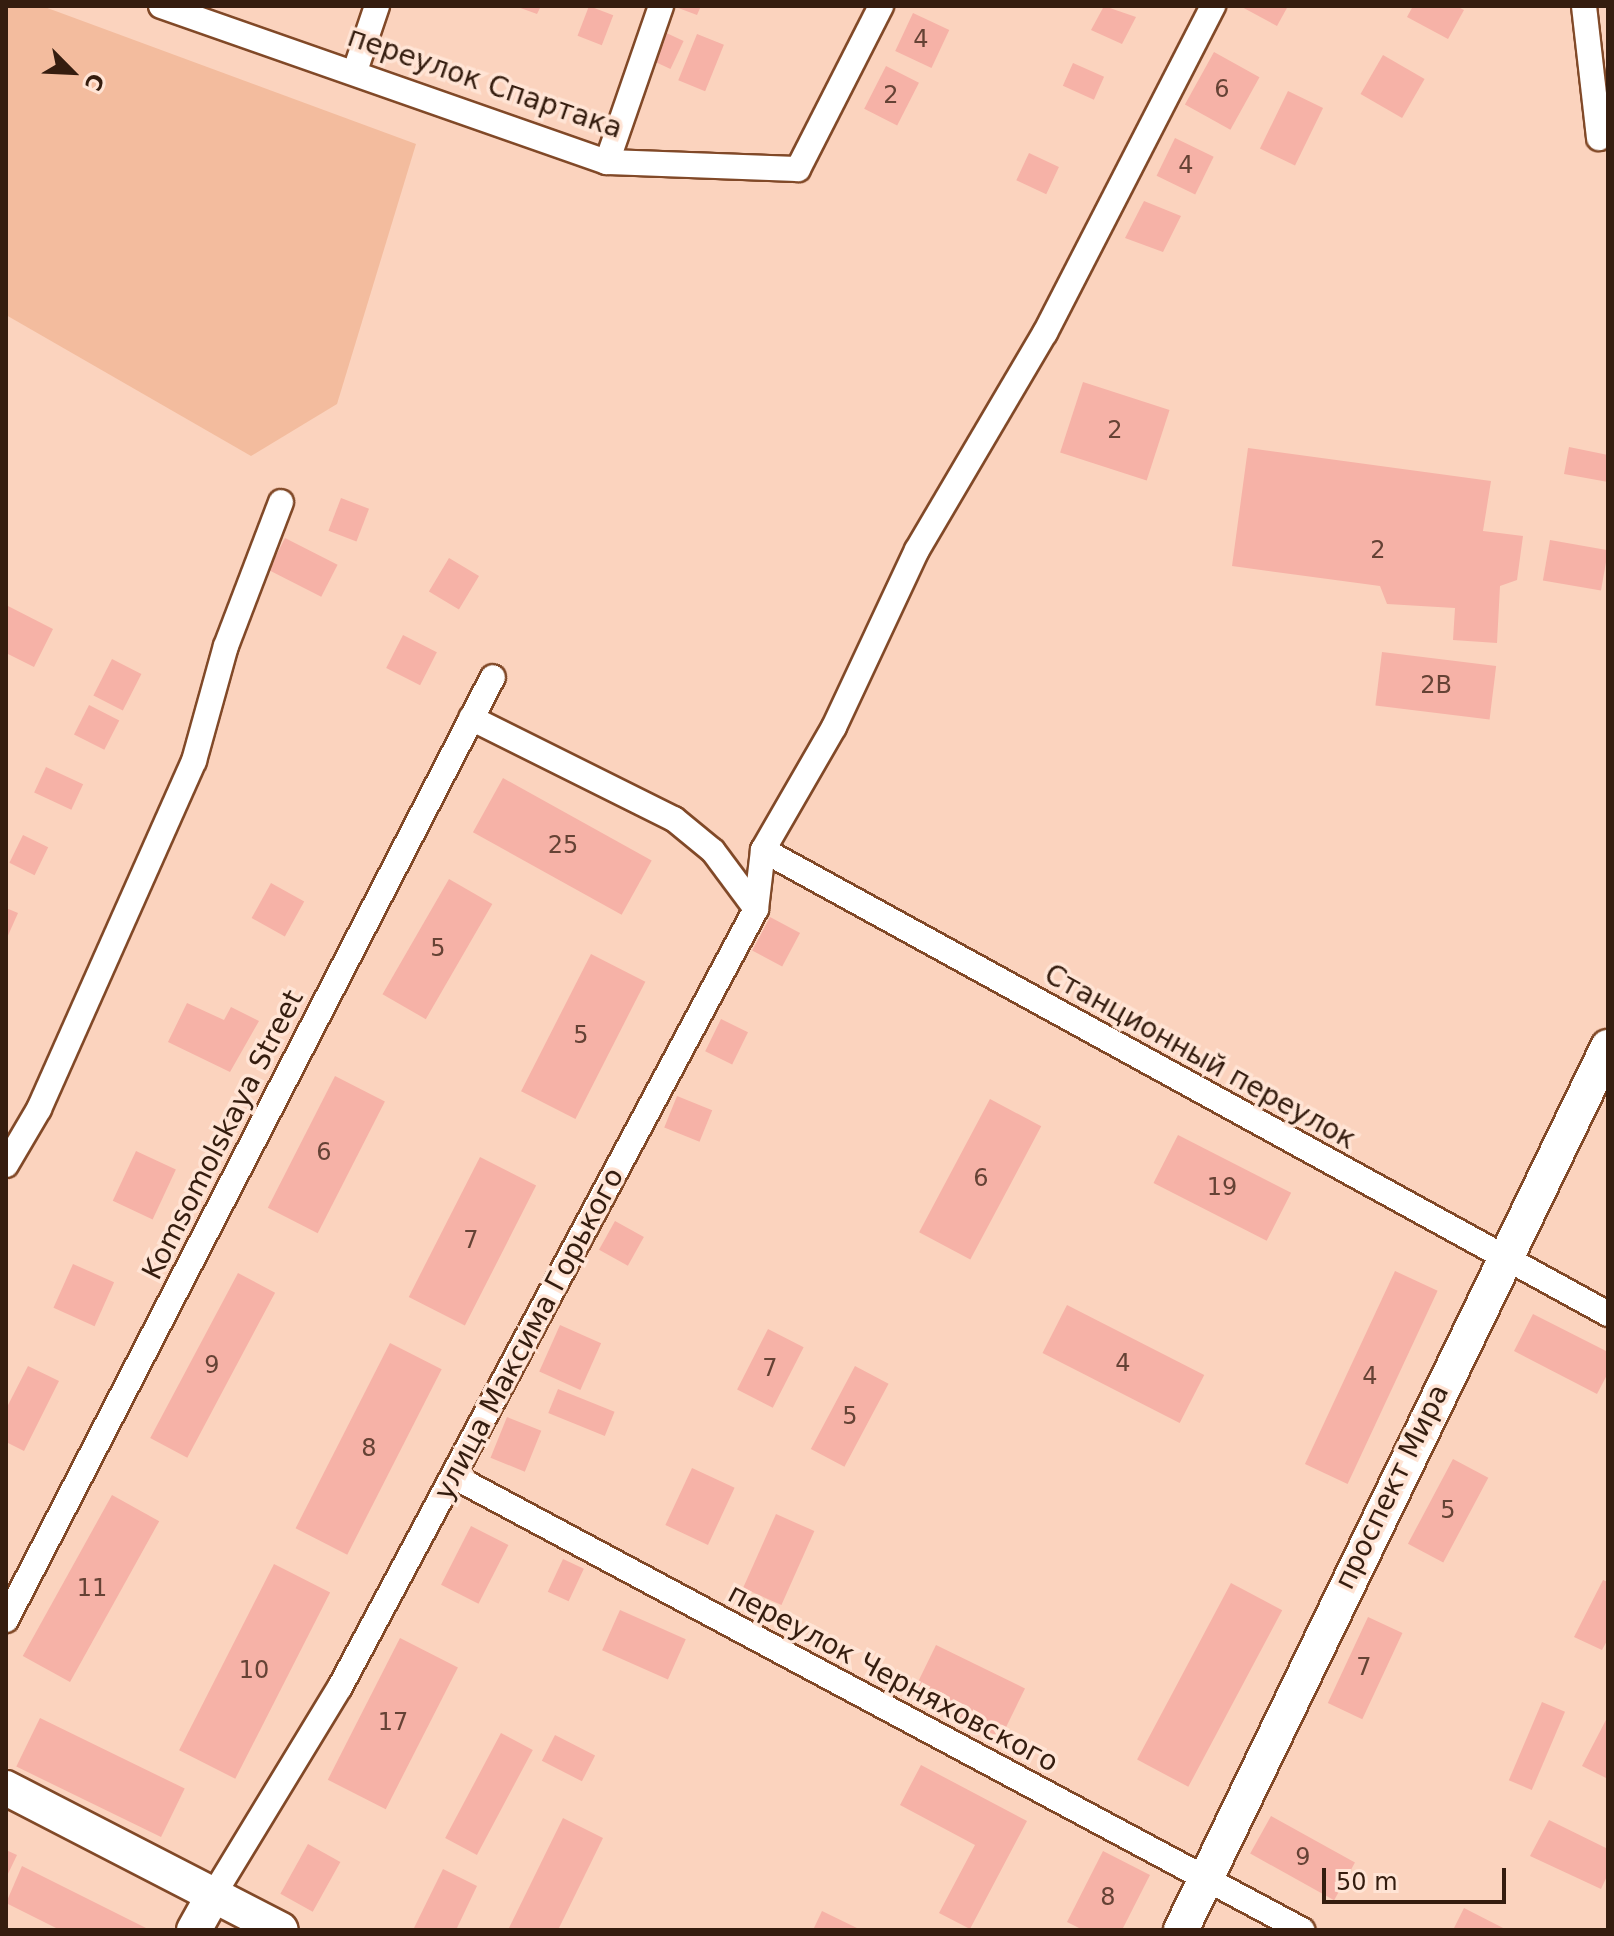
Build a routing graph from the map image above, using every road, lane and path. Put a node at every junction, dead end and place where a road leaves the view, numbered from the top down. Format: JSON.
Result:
{"nodes":[{"id":1,"x":161,"y":6,"type":"edge"},
{"id":2,"x":377,"y":6,"type":"edge"},
{"id":3,"x":661,"y":6,"type":"edge"},
{"id":4,"x":881,"y":6,"type":"edge"},
{"id":5,"x":1213,"y":6,"type":"edge"},
{"id":6,"x":1584,"y":6,"type":"edge"},
{"id":7,"x":355,"y":71,"type":"junction"},
{"id":8,"x":1599,"y":138,"type":"dead end"},
{"id":9,"x":607,"y":162,"type":"junction"},
{"id":10,"x":281,"y":502,"type":"dead end"},
{"id":11,"x":493,"y":677,"type":"dead end"},
{"id":12,"x":471,"y":718,"type":"junction"},
{"id":13,"x":763,"y":850,"type":"junction"},
{"id":14,"x":756,"y":909,"type":"junction"},
{"id":15,"x":1608,"y":1047,"type":"edge"},
{"id":16,"x":6,"y":1165,"type":"edge"},
{"id":17,"x":1504,"y":1259,"type":"junction"},
{"id":18,"x":1608,"y":1314,"type":"edge"},
{"id":19,"x":455,"y":1477,"type":"junction"},
{"id":20,"x":6,"y":1620,"type":"edge"},
{"id":21,"x":6,"y":1788,"type":"edge"},
{"id":22,"x":1206,"y":1881,"type":"junction"},
{"id":23,"x":214,"y":1894,"type":"junction"},
{"id":24,"x":194,"y":1930,"type":"edge"},
{"id":25,"x":281,"y":1930,"type":"edge"},
{"id":26,"x":1181,"y":1930,"type":"edge"},
{"id":27,"x":1302,"y":1930,"type":"edge"}],
"edges":[{"from":1,"to":7,"type":"street","name":"переулок Спартака"},
{"from":2,"to":7,"type":"street"},
{"from":3,"to":9,"type":"street"},
{"from":4,"to":9,"type":"street","name":"переулок Спартака"},
{"from":5,"to":13,"type":"street","name":"улица Максима Горького"},
{"from":6,"to":8,"type":"street"},
{"from":7,"to":9,"type":"street","name":"переулок Спартака"},
{"from":10,"to":16,"type":"street"},
{"from":11,"to":12,"type":"street","name":"Komsomolskaya Street"},
{"from":12,"to":14,"type":"street"},
{"from":12,"to":20,"type":"street","name":"Komsomolskaya Street"},
{"from":13,"to":14,"type":"street","name":"улица Максима Горького"},
{"from":13,"to":17,"type":"street","name":"Станционный переулок"},
{"from":14,"to":19,"type":"street","name":"улица Максима Горького"},
{"from":15,"to":17,"type":"street","name":"проспект Мира"},
{"from":17,"to":18,"type":"street","name":"Станционный переулок"},
{"from":17,"to":22,"type":"street","name":"проспект Мира"},
{"from":19,"to":22,"type":"street","name":"переулок Черняховского"},
{"from":19,"to":23,"type":"street","name":"улица Максима Горького"},
{"from":21,"to":23,"type":"street"},
{"from":22,"to":26,"type":"street","name":"проспект Мира"},
{"from":22,"to":27,"type":"street","name":"переулок Черняховского"},
{"from":23,"to":24,"type":"street","name":"улица Максима Горького"},
{"from":23,"to":25,"type":"street"}]}
